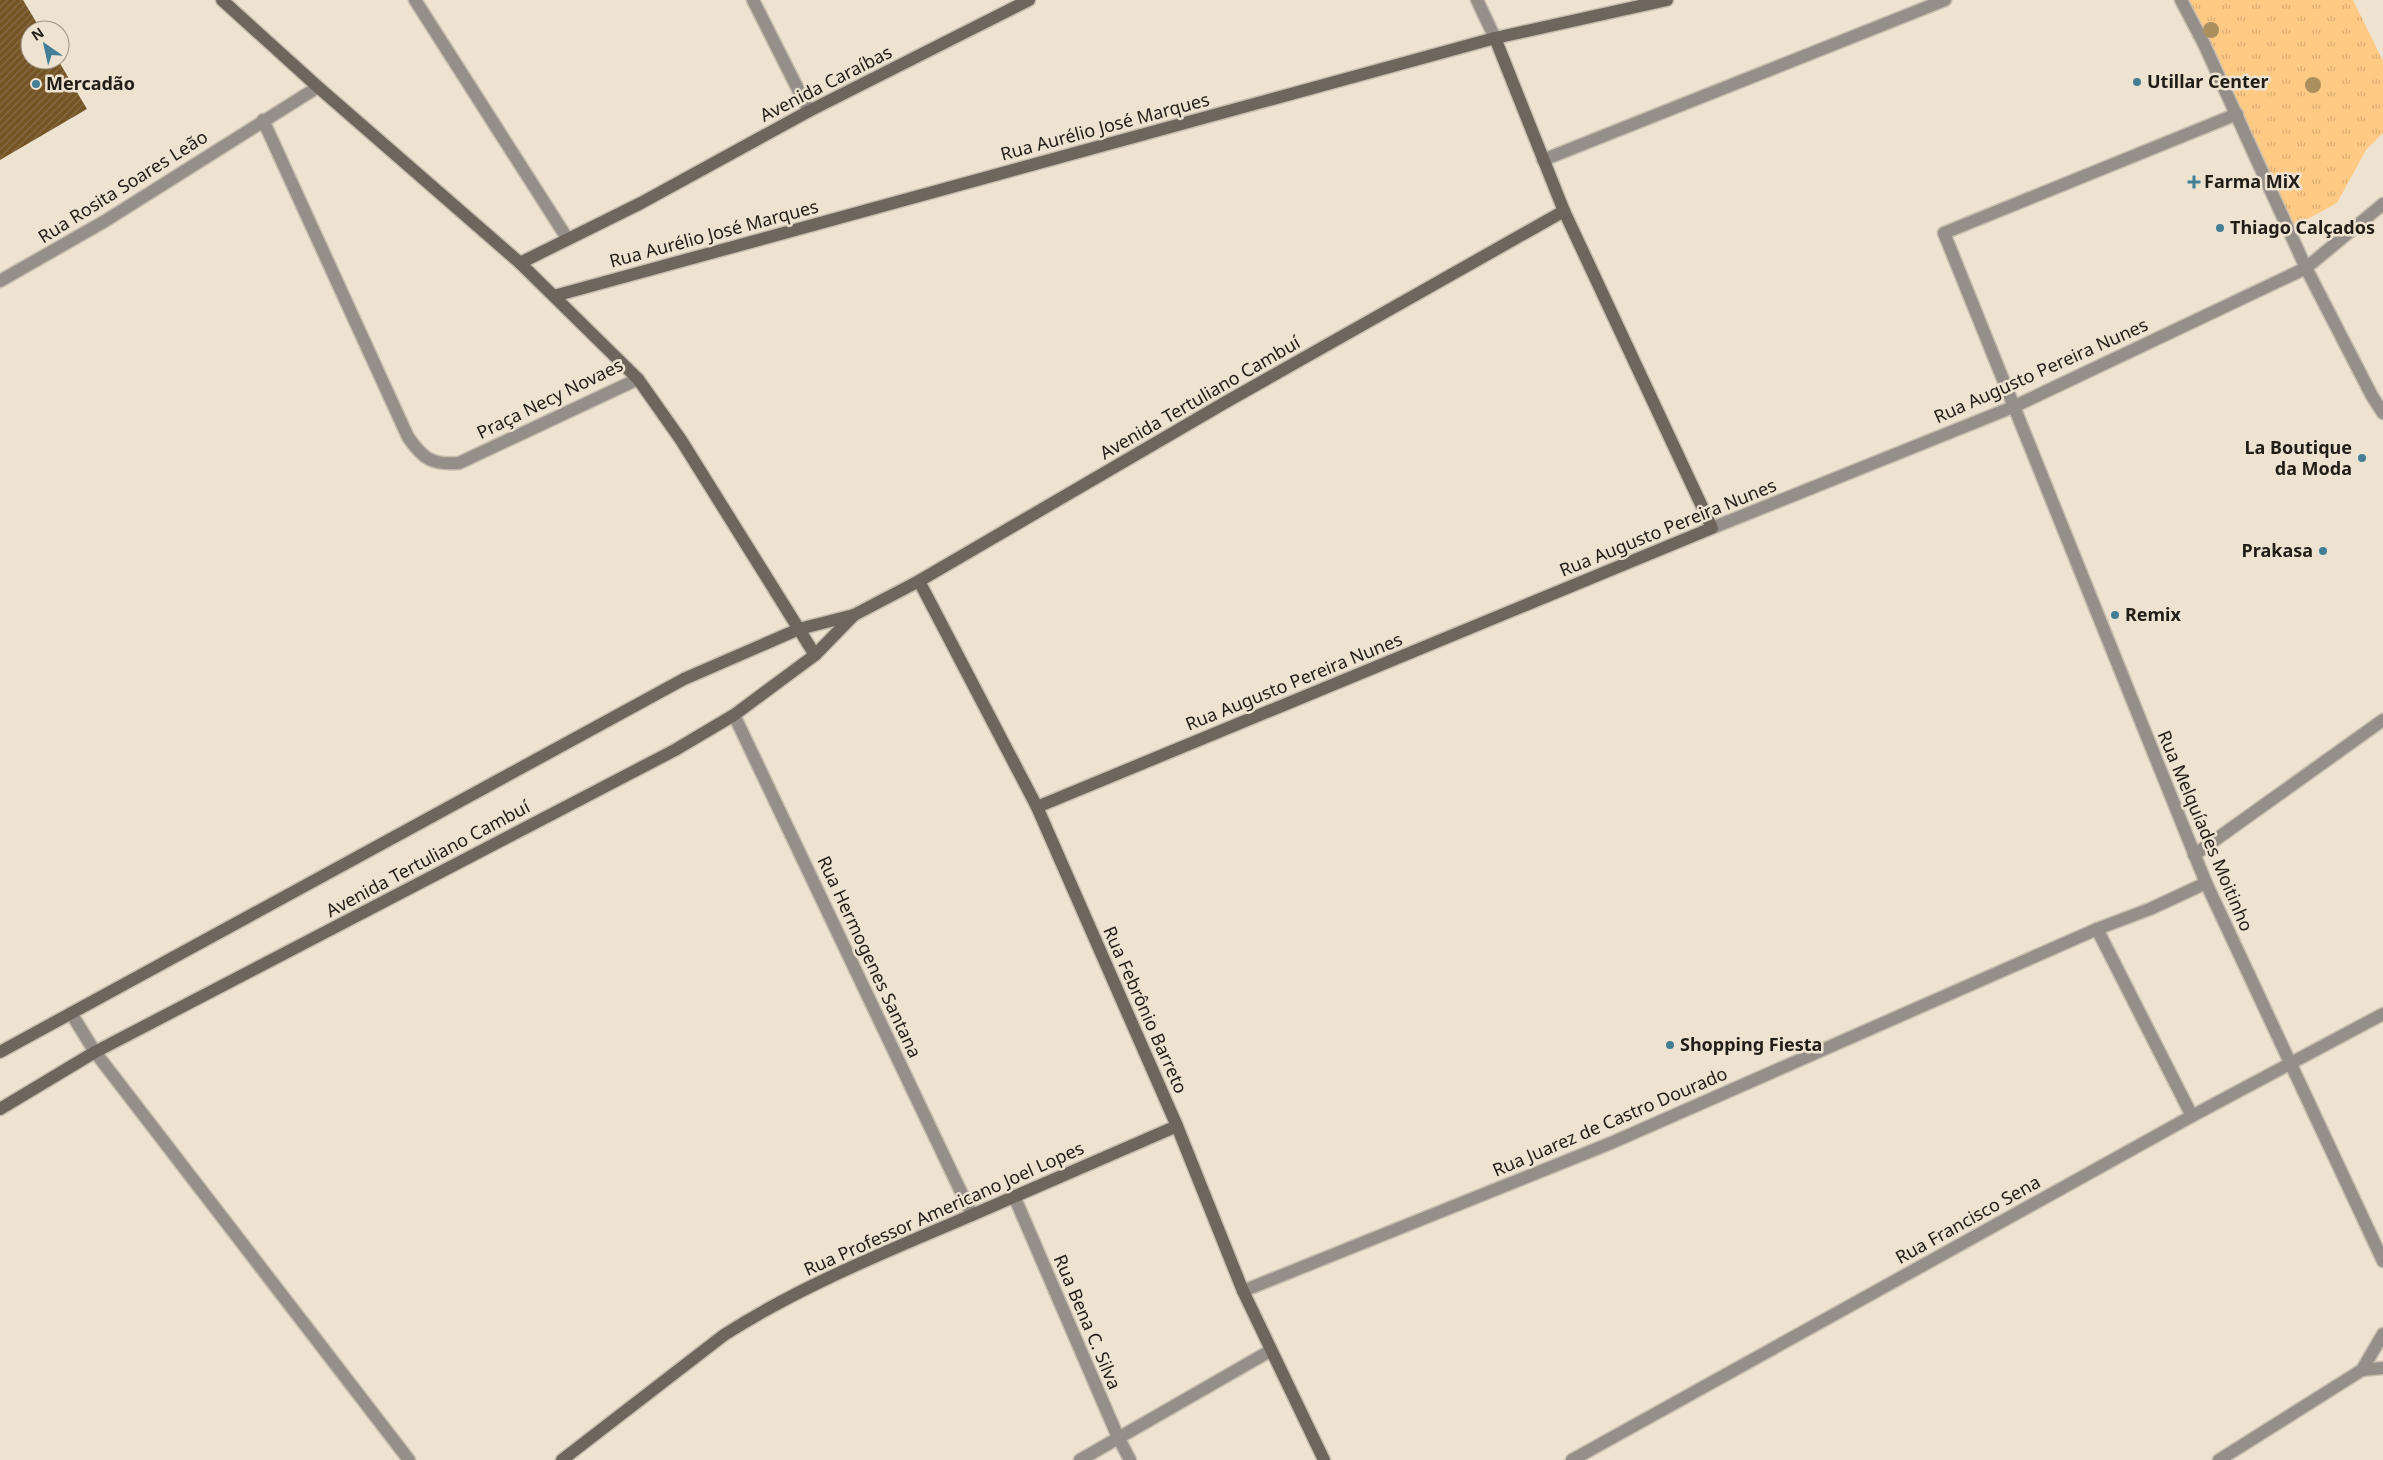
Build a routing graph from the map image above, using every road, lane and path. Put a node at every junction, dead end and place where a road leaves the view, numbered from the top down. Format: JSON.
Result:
{"nodes":[{"id":1,"x":222,"y":0,"type":"edge"},
{"id":2,"x":415,"y":0,"type":"edge"},
{"id":3,"x":753,"y":0,"type":"edge"},
{"id":4,"x":1029,"y":0,"type":"edge"},
{"id":5,"x":1477,"y":0,"type":"edge"},
{"id":6,"x":1667,"y":0,"type":"edge"},
{"id":7,"x":1945,"y":0,"type":"edge"},
{"id":8,"x":2181,"y":0,"type":"edge"},
{"id":9,"x":1494,"y":38,"type":"junction"},
{"id":10,"x":318,"y":87,"type":"junction"},
{"id":11,"x":808,"y":111,"type":"junction"},
{"id":12,"x":2237,"y":114,"type":"junction"},
{"id":13,"x":263,"y":120,"type":"junction"},
{"id":14,"x":1543,"y":160,"type":"junction"},
{"id":15,"x":2383,"y":204,"type":"edge"},
{"id":16,"x":1564,"y":211,"type":"junction"},
{"id":17,"x":566,"y":238,"type":"junction"},
{"id":18,"x":520,"y":263,"type":"junction"},
{"id":19,"x":2306,"y":268,"type":"junction"},
{"id":20,"x":0,"y":281,"type":"edge"},
{"id":21,"x":554,"y":296,"type":"junction"},
{"id":22,"x":638,"y":379,"type":"junction"},
{"id":23,"x":2013,"y":407,"type":"junction"},
{"id":24,"x":2383,"y":413,"type":"edge"},
{"id":25,"x":1712,"y":528,"type":"junction"},
{"id":26,"x":919,"y":581,"type":"junction"},
{"id":27,"x":854,"y":615,"type":"junction"},
{"id":28,"x":799,"y":629,"type":"junction"},
{"id":29,"x":815,"y":655,"type":"junction"},
{"id":30,"x":734,"y":715,"type":"junction"},
{"id":31,"x":2383,"y":720,"type":"edge"},
{"id":32,"x":1037,"y":807,"type":"junction"},
{"id":33,"x":2194,"y":855,"type":"junction"},
{"id":34,"x":2206,"y":884,"type":"junction"},
{"id":35,"x":2097,"y":929,"type":"junction"},
{"id":36,"x":71,"y":1013,"type":"junction"},
{"id":37,"x":2383,"y":1014,"type":"edge"},
{"id":38,"x":0,"y":1052,"type":"edge"},
{"id":39,"x":95,"y":1052,"type":"junction"},
{"id":40,"x":2291,"y":1063,"type":"junction"},
{"id":41,"x":1,"y":1107,"type":"edge"},
{"id":42,"x":2192,"y":1116,"type":"junction"},
{"id":43,"x":1177,"y":1126,"type":"junction"},
{"id":44,"x":1014,"y":1196,"type":"junction"},
{"id":45,"x":972,"y":1215,"type":"junction"},
{"id":46,"x":2383,"y":1261,"type":"edge"},
{"id":47,"x":1243,"y":1292,"type":"junction"},
{"id":48,"x":2383,"y":1334,"type":"edge"},
{"id":49,"x":1270,"y":1351,"type":"junction"},
{"id":50,"x":2383,"y":1368,"type":"edge"},
{"id":51,"x":2362,"y":1370,"type":"junction"},
{"id":52,"x":1118,"y":1437,"type":"junction"},
{"id":53,"x":409,"y":1460,"type":"edge"},
{"id":54,"x":562,"y":1460,"type":"edge"},
{"id":55,"x":1080,"y":1460,"type":"edge"},
{"id":56,"x":1130,"y":1460,"type":"edge"},
{"id":57,"x":1324,"y":1460,"type":"edge"},
{"id":58,"x":1572,"y":1460,"type":"edge"},
{"id":59,"x":2219,"y":1460,"type":"edge"}],
"edges":[{"from":1,"to":10,"type":"main road","name":"Praça Necy Novaes"},
{"from":2,"to":17,"type":"street"},
{"from":3,"to":11,"type":"street"},
{"from":4,"to":11,"type":"main road","name":"Avenida Caraíbas"},
{"from":5,"to":9,"type":"street"},
{"from":6,"to":9,"type":"main road","name":"Rua Aurélio José Marques"},
{"from":7,"to":14,"type":"street"},
{"from":8,"to":12,"type":"street"},
{"from":9,"to":14,"type":"main road"},
{"from":9,"to":21,"type":"main road","name":"Rua Aurélio José Marques"},
{"from":10,"to":13,"type":"street"},
{"from":10,"to":18,"type":"main road","name":"Praça Necy Novaes"},
{"from":11,"to":17,"type":"main road","name":"Avenida Caraíbas"},
{"from":12,"to":19,"type":"street"},
{"from":12,"to":23,"type":"street","name":"Rua Melquíades Moitinho"},
{"from":13,"to":20,"type":"street","name":"Rua Rosita Soares Leão"},
{"from":13,"to":22,"type":"street","name":"Praça Necy Novaes"},
{"from":14,"to":16,"type":"main road"},
{"from":15,"to":19,"type":"street","name":"Rua Augusto Pereira Nunes"},
{"from":16,"to":25,"type":"main road"},
{"from":16,"to":26,"type":"main road","name":"Avenida Tertuliano Cambuí"},
{"from":17,"to":18,"type":"main road","name":"Avenida Caraíbas"},
{"from":18,"to":21,"type":"main road","name":"Praça Necy Novaes"},
{"from":19,"to":23,"type":"street","name":"Rua Augusto Pereira Nunes"},
{"from":19,"to":24,"type":"street"},
{"from":21,"to":22,"type":"main road","name":"Praça Necy Novaes"},
{"from":22,"to":28,"type":"main road"},
{"from":23,"to":25,"type":"street","name":"Rua Augusto Pereira Nunes"},
{"from":23,"to":33,"type":"street","name":"Rua Melquíades Moitinho"},
{"from":25,"to":32,"type":"main road","name":"Rua Augusto Pereira Nunes"},
{"from":26,"to":27,"type":"main road","name":"Avenida Tertuliano Cambuí"},
{"from":26,"to":32,"type":"main road","name":"Rua Febrônio Barreto"},
{"from":27,"to":28,"type":"main road","name":"Avenida Tertuliano Cambuí"},
{"from":27,"to":29,"type":"main road","name":"Avenida Tertuliano Cambuí"},
{"from":28,"to":29,"type":"main road"},
{"from":28,"to":36,"type":"main road","name":"Avenida Tertuliano Cambuí"},
{"from":29,"to":30,"type":"main road","name":"Avenida Tertuliano Cambuí"},
{"from":30,"to":39,"type":"main road","name":"Avenida Tertuliano Cambuí"},
{"from":30,"to":45,"type":"street","name":"Rua Hermogenes Santana"},
{"from":31,"to":33,"type":"street"},
{"from":32,"to":43,"type":"main road","name":"Rua Febrônio Barreto"},
{"from":33,"to":34,"type":"street","name":"Rua Melquíades Moitinho"},
{"from":34,"to":35,"type":"street","name":"Rua Juarez de Castro Dourado"},
{"from":34,"to":40,"type":"street","name":"Rua Melquíades Moitinho"},
{"from":35,"to":42,"type":"street"},
{"from":35,"to":47,"type":"street","name":"Rua Juarez de Castro Dourado"},
{"from":36,"to":38,"type":"main road","name":"Avenida Tertuliano Cambuí"},
{"from":36,"to":39,"type":"street"},
{"from":37,"to":40,"type":"street","name":"Rua Francisco Sena"},
{"from":39,"to":41,"type":"main road","name":"Avenida Tertuliano Cambuí"},
{"from":39,"to":53,"type":"street"},
{"from":40,"to":42,"type":"street","name":"Rua Francisco Sena"},
{"from":40,"to":46,"type":"street","name":"Rua Melquíades Moitinho"},
{"from":42,"to":58,"type":"street","name":"Rua Francisco Sena"},
{"from":43,"to":44,"type":"main road","name":"Rua Professor Americano Joel Lopes"},
{"from":43,"to":47,"type":"main road","name":"Rua Febrônio Barreto"},
{"from":44,"to":45,"type":"main road","name":"Rua Professor Americano Joel Lopes"},
{"from":44,"to":52,"type":"street","name":"Rua Bena C. Silva"},
{"from":45,"to":54,"type":"main road","name":"Rua Professor Americano Joel Lopes"},
{"from":47,"to":49,"type":"main road","name":"Rua Febrônio Barreto"},
{"from":48,"to":51,"type":"street"},
{"from":49,"to":52,"type":"street"},
{"from":49,"to":57,"type":"main road","name":"Rua Febrônio Barreto"},
{"from":50,"to":51,"type":"street"},
{"from":51,"to":59,"type":"street"},
{"from":52,"to":55,"type":"street"},
{"from":52,"to":56,"type":"street","name":"Rua Bena C. Silva"}]}
